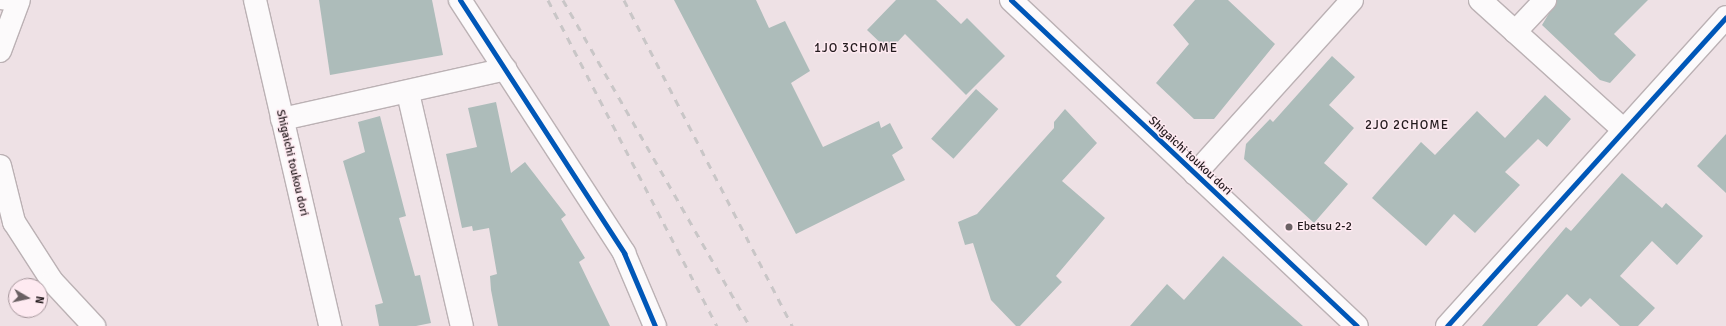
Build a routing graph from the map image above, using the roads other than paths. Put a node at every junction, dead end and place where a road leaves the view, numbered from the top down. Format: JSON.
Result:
{"nodes":[{"id":1,"x":254,"y":0,"type":"edge"},
{"id":2,"x":460,"y":0,"type":"edge"},
{"id":3,"x":1011,"y":0,"type":"edge"},
{"id":4,"x":1352,"y":0,"type":"edge"},
{"id":5,"x":1480,"y":0,"type":"edge"},
{"id":6,"x":1545,"y":0,"type":"edge"},
{"id":7,"x":12,"y":1,"type":"edge"},
{"id":8,"x":1726,"y":17,"type":"edge"},
{"id":9,"x":1515,"y":32,"type":"junction"},
{"id":10,"x":0,"y":51,"type":"edge"},
{"id":11,"x":505,"y":69,"type":"junction"},
{"id":12,"x":408,"y":93,"type":"junction"},
{"id":13,"x":282,"y":120,"type":"junction"},
{"id":14,"x":1624,"y":130,"type":"junction"},
{"id":15,"x":0,"y":166,"type":"edge"},
{"id":16,"x":1195,"y":174,"type":"junction"},
{"id":17,"x":94,"y":326,"type":"edge"},
{"id":18,"x":330,"y":326,"type":"edge"},
{"id":19,"x":462,"y":326,"type":"edge"},
{"id":20,"x":655,"y":326,"type":"edge"},
{"id":21,"x":1357,"y":326,"type":"edge"},
{"id":22,"x":1447,"y":326,"type":"edge"}],
"edges":[{"from":1,"to":13,"type":"street","name":"Shigaichi toukou dori"},
{"from":2,"to":11,"type":"street"},
{"from":3,"to":16,"type":"street","name":"Shigaichi toukou dori"},
{"from":4,"to":16,"type":"street"},
{"from":5,"to":9,"type":"street"},
{"from":6,"to":9,"type":"street"},
{"from":7,"to":10,"type":"street"},
{"from":8,"to":14,"type":"street"},
{"from":9,"to":14,"type":"street"},
{"from":11,"to":12,"type":"street"},
{"from":11,"to":20,"type":"street"},
{"from":12,"to":13,"type":"street"},
{"from":12,"to":19,"type":"street"},
{"from":13,"to":18,"type":"street","name":"Shigaichi toukou dori"},
{"from":14,"to":22,"type":"street"},
{"from":15,"to":17,"type":"street"},
{"from":16,"to":21,"type":"street","name":"Shigaichi toukou dori"}]}
